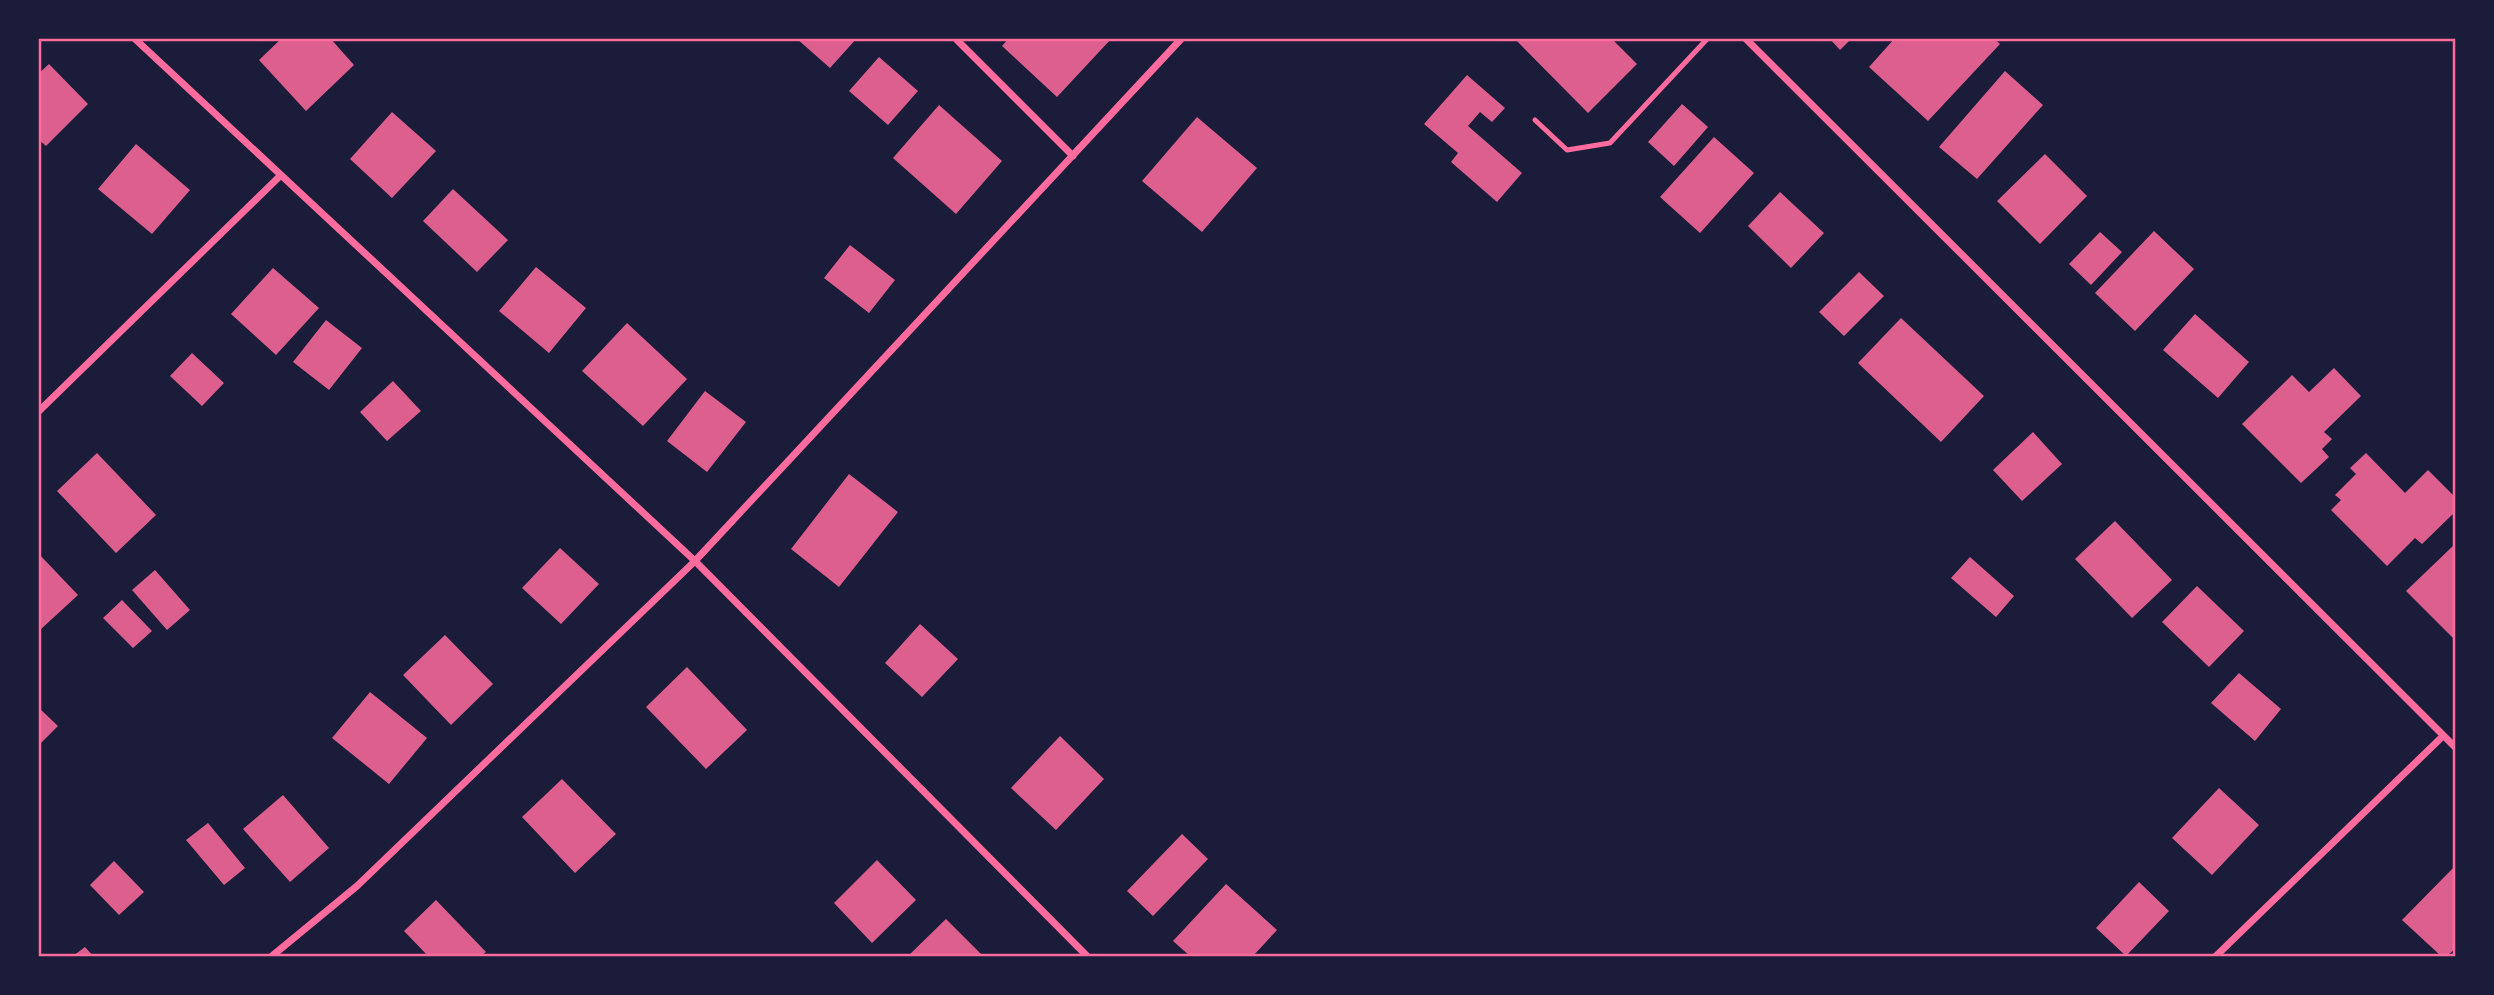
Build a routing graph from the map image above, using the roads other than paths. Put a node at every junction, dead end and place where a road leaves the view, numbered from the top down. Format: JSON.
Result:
{"nodes":[{"id":1,"x":134,"y":38,"type":"edge"},
{"id":2,"x":956,"y":38,"type":"edge"},
{"id":3,"x":1182,"y":38,"type":"edge"},
{"id":4,"x":1708,"y":38,"type":"edge"},
{"id":5,"x":1745,"y":38,"type":"edge"},
{"id":6,"x":1535,"y":120,"type":"dead end"},
{"id":7,"x":1073,"y":156,"type":"junction"},
{"id":8,"x":280,"y":176,"type":"junction"},
{"id":9,"x":38,"y":412,"type":"edge"},
{"id":10,"x":695,"y":561,"type":"junction"},
{"id":11,"x":2443,"y":736,"type":"junction"},
{"id":12,"x":2455,"y":748,"type":"edge"},
{"id":13,"x":272,"y":957,"type":"edge"},
{"id":14,"x":1087,"y":957,"type":"edge"},
{"id":15,"x":2216,"y":957,"type":"edge"}],
"edges":[{"from":1,"to":8,"type":"street"},
{"from":2,"to":7,"type":"street"},
{"from":3,"to":7,"type":"street"},
{"from":4,"to":6,"type":"lane"},
{"from":5,"to":11,"type":"street"},
{"from":7,"to":10,"type":"street"},
{"from":8,"to":9,"type":"street"},
{"from":8,"to":10,"type":"street"},
{"from":10,"to":13,"type":"street"},
{"from":10,"to":14,"type":"street"},
{"from":11,"to":12,"type":"street"},
{"from":11,"to":15,"type":"street"}]}
